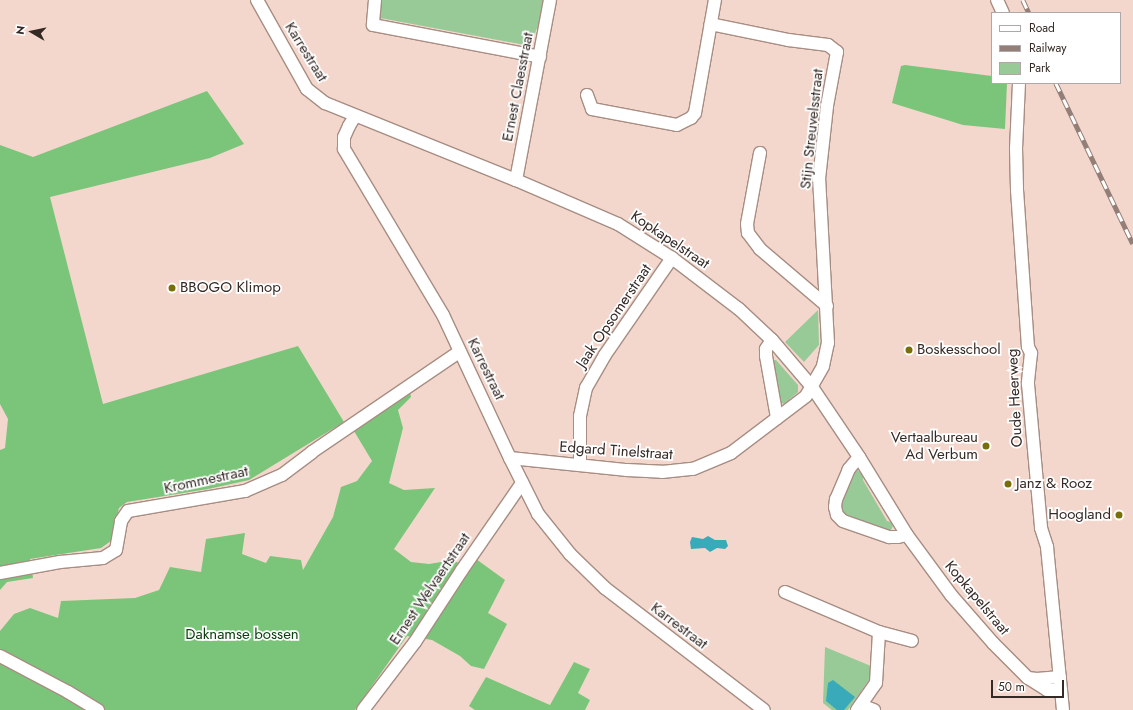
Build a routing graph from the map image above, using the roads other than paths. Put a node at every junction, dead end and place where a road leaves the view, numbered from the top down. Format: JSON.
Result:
{"nodes":[{"id":1,"x":257,"y":0,"type":"edge"},
{"id":2,"x":375,"y":0,"type":"edge"},
{"id":3,"x":550,"y":0,"type":"edge"},
{"id":4,"x":715,"y":0,"type":"edge"},
{"id":5,"x":711,"y":24,"type":"junction"},
{"id":6,"x":540,"y":57,"type":"junction"},
{"id":7,"x":1019,"y":84,"type":"edge"},
{"id":8,"x":587,"y":95,"type":"dead end"},
{"id":9,"x":355,"y":116,"type":"junction"},
{"id":10,"x":760,"y":153,"type":"dead end"},
{"id":11,"x":516,"y":180,"type":"junction"},
{"id":12,"x":672,"y":258,"type":"junction"},
{"id":13,"x":827,"y":306,"type":"junction"},
{"id":14,"x":772,"y":340,"type":"junction"},
{"id":15,"x":459,"y":352,"type":"junction"},
{"id":16,"x":812,"y":387,"type":"junction"},
{"id":17,"x":777,"y":418,"type":"junction"},
{"id":18,"x":859,"y":457,"type":"junction"},
{"id":19,"x":510,"y":458,"type":"junction"},
{"id":20,"x":580,"y":465,"type":"junction"},
{"id":21,"x":522,"y":483,"type":"junction"},
{"id":22,"x":906,"y":535,"type":"junction"},
{"id":23,"x":0,"y":573,"type":"edge"},
{"id":24,"x":784,"y":592,"type":"dead end"},
{"id":25,"x":879,"y":632,"type":"junction"},
{"id":26,"x":912,"y":641,"type":"dead end"},
{"id":27,"x":0,"y":656,"type":"edge"},
{"id":28,"x":1060,"y":677,"type":"junction"},
{"id":29,"x":1028,"y":678,"type":"junction"},
{"id":30,"x":1061,"y":690,"type":"junction"},
{"id":31,"x":859,"y":707,"type":"edge"},
{"id":32,"x":98,"y":710,"type":"edge"},
{"id":33,"x":363,"y":710,"type":"edge"},
{"id":34,"x":764,"y":710,"type":"edge"},
{"id":35,"x":874,"y":710,"type":"edge"},
{"id":36,"x":1063,"y":710,"type":"edge"}],
"edges":[{"from":1,"to":9,"type":"street","name":"Karrestraat"},
{"from":2,"to":6,"type":"street"},
{"from":3,"to":6,"type":"street","name":"Ernest Claesstraat"},
{"from":4,"to":5,"type":"street"},
{"from":5,"to":8,"type":"street"},
{"from":5,"to":13,"type":"street","name":"Stijn Streuvelsstraat"},
{"from":6,"to":11,"type":"street","name":"Ernest Claesstraat"},
{"from":7,"to":28,"type":"street","name":"Oude Heerweg"},
{"from":9,"to":11,"type":"street","name":"Kopkapelstraat"},
{"from":9,"to":15,"type":"street","name":"Karrestraat"},
{"from":10,"to":13,"type":"street"},
{"from":11,"to":12,"type":"street","name":"Kopkapelstraat"},
{"from":12,"to":14,"type":"street","name":"Kopkapelstraat"},
{"from":12,"to":20,"type":"street","name":"Jaak Opsomerstraat"},
{"from":13,"to":16,"type":"street","name":"Stijn Streuvelsstraat"},
{"from":14,"to":16,"type":"street","name":"Kopkapelstraat"},
{"from":14,"to":17,"type":"street"},
{"from":15,"to":19,"type":"street","name":"Karrestraat"},
{"from":15,"to":23,"type":"street","name":"Krommestraat"},
{"from":16,"to":17,"type":"street","name":"Edgard Tinelstraat"},
{"from":16,"to":18,"type":"street","name":"Kopkapelstraat"},
{"from":17,"to":20,"type":"street","name":"Edgard Tinelstraat"},
{"from":18,"to":22,"type":"street","name":"Kopkapelstraat"},
{"from":18,"to":22,"type":"street"},
{"from":19,"to":20,"type":"street","name":"Edgard Tinelstraat"},
{"from":19,"to":21,"type":"street","name":"Karrestraat"},
{"from":21,"to":33,"type":"street","name":"Ernest Welvaertstraat"},
{"from":21,"to":34,"type":"street","name":"Karrestraat"},
{"from":22,"to":29,"type":"street","name":"Kopkapelstraat"},
{"from":24,"to":25,"type":"street"},
{"from":25,"to":26,"type":"street"},
{"from":25,"to":31,"type":"street"},
{"from":27,"to":32,"type":"street"},
{"from":28,"to":29,"type":"street"},
{"from":28,"to":30,"type":"street","name":"Oude Heerweg"},
{"from":29,"to":30,"type":"street","name":"Kopkapelstraat"},
{"from":30,"to":36,"type":"street","name":"Oude Heerweg"},
{"from":31,"to":35,"type":"street"}]}
